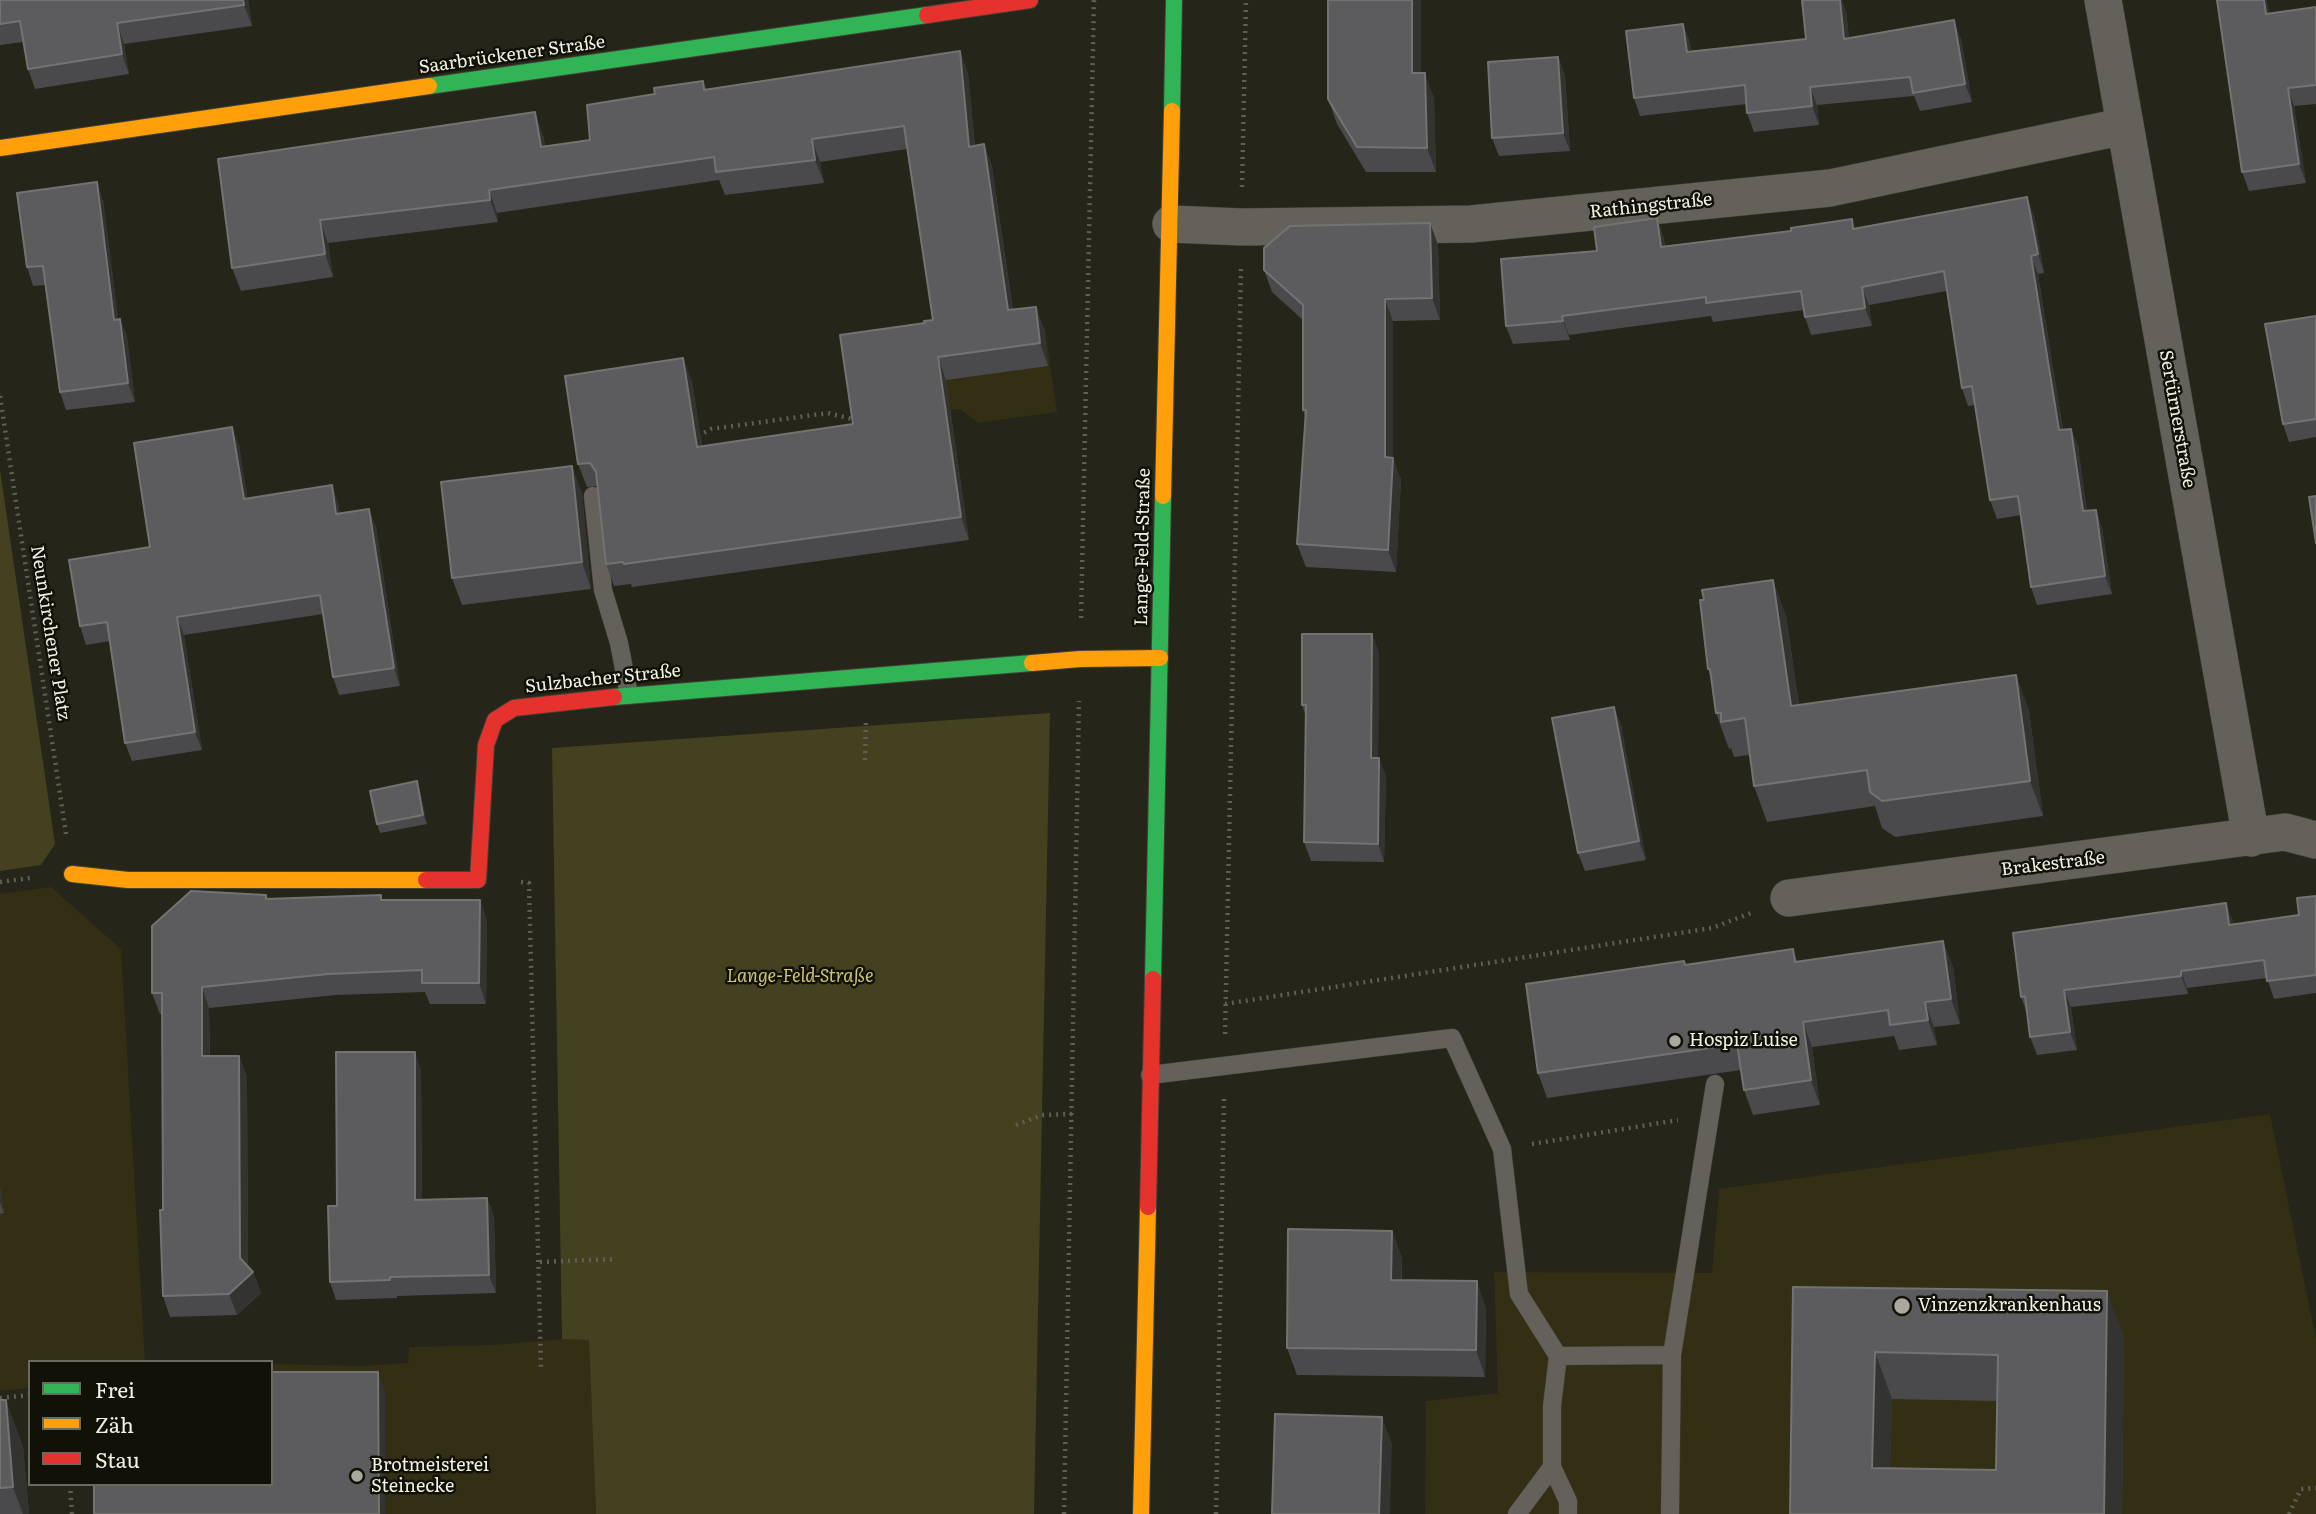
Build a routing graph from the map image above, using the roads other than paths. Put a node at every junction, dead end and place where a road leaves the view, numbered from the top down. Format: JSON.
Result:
{"nodes":[{"id":1,"x":1030,"y":0,"type":"edge"},
{"id":2,"x":1174,"y":0,"type":"edge"},
{"id":3,"x":2103,"y":0,"type":"edge"},
{"id":4,"x":2125,"y":126,"type":"junction"},
{"id":5,"x":0,"y":148,"type":"edge"},
{"id":6,"x":1171,"y":224,"type":"junction"},
{"id":7,"x":593,"y":496,"type":"edge"},
{"id":8,"x":1160,"y":658,"type":"junction"},
{"id":9,"x":629,"y":695,"type":"junction"},
{"id":10,"x":2252,"y":838,"type":"junction"},
{"id":11,"x":2316,"y":840,"type":"edge"},
{"id":12,"x":72,"y":874,"type":"road end"},
{"id":13,"x":1790,"y":898,"type":"road end"},
{"id":14,"x":1150,"y":1075,"type":"junction"},
{"id":15,"x":1715,"y":1084,"type":"dead end"},
{"id":16,"x":1672,"y":1355,"type":"junction"},
{"id":17,"x":1558,"y":1356,"type":"junction"},
{"id":18,"x":1552,"y":1467,"type":"junction"},
{"id":19,"x":1142,"y":1514,"type":"edge"},
{"id":20,"x":1517,"y":1514,"type":"edge"},
{"id":21,"x":1568,"y":1514,"type":"edge"},
{"id":22,"x":1670,"y":1514,"type":"edge"}],
"edges":[{"from":1,"to":5,"type":"street","name":"Saarbrückener Straße"},
{"from":2,"to":6,"type":"street","name":"Lange-Feld-Straße"},
{"from":3,"to":4,"type":"street","name":"Sertürnerstraße"},
{"from":4,"to":6,"type":"street","name":"Rathingstraße"},
{"from":4,"to":10,"type":"street","name":"Sertürnerstraße"},
{"from":6,"to":8,"type":"street","name":"Lange-Feld-Straße"},
{"from":7,"to":9,"type":"lane"},
{"from":8,"to":9,"type":"street","name":"Sulzbacher Straße"},
{"from":8,"to":14,"type":"street","name":"Lange-Feld-Straße"},
{"from":9,"to":12,"type":"street","name":"Sulzbacher Straße"},
{"from":10,"to":11,"type":"street","name":"Brakestraße"},
{"from":10,"to":13,"type":"street","name":"Brakestraße"},
{"from":14,"to":17,"type":"lane"},
{"from":14,"to":19,"type":"street","name":"Lange-Feld-Straße"},
{"from":15,"to":16,"type":"lane"},
{"from":16,"to":17,"type":"lane"},
{"from":16,"to":22,"type":"lane"},
{"from":17,"to":18,"type":"lane"},
{"from":18,"to":20,"type":"lane"},
{"from":18,"to":21,"type":"lane"}]}
